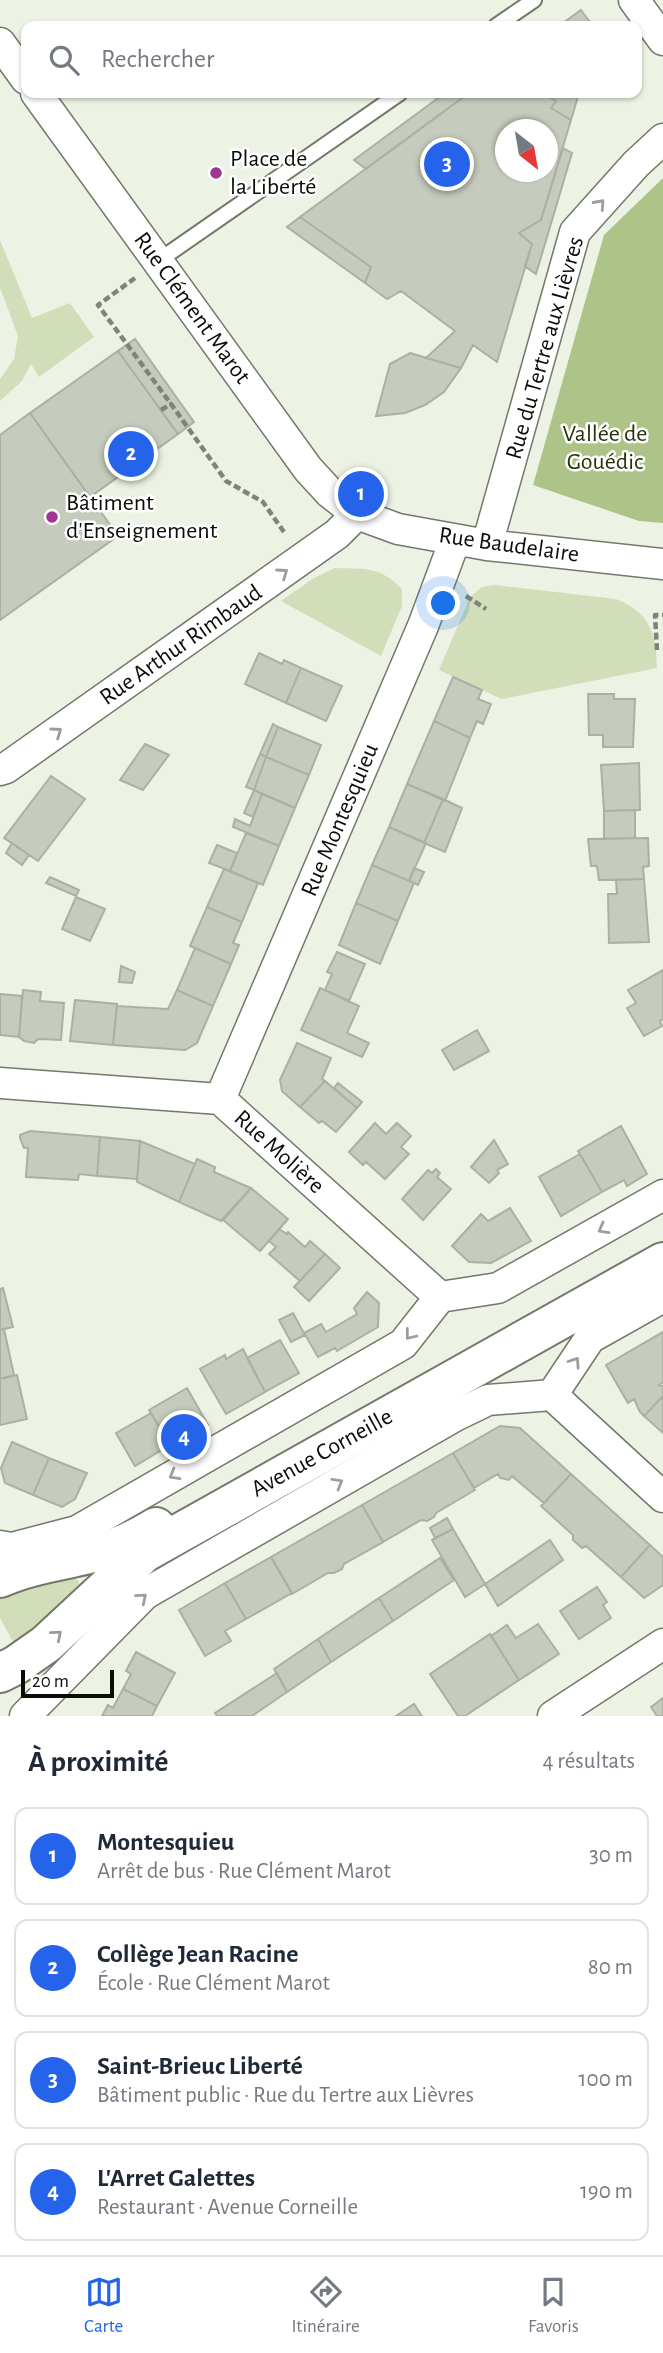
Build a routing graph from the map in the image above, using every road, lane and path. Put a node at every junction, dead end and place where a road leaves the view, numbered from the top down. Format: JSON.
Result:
{"nodes":[{"id":1,"x":534,"y":0,"type":"edge"},
{"id":2,"x":634,"y":0,"type":"edge"},
{"id":3,"x":503,"y":21,"type":"edge"},
{"id":4,"x":663,"y":40,"type":"edge"},
{"id":5,"x":0,"y":43,"type":"edge"},
{"id":6,"x":21,"y":72,"type":"edge"},
{"id":7,"x":39,"y":98,"type":"edge"},
{"id":8,"x":393,"y":98,"type":"edge"},
{"id":9,"x":663,"y":139,"type":"edge"},
{"id":10,"x":147,"y":269,"type":"junction"},
{"id":11,"x":171,"y":404,"type":"junction"},
{"id":12,"x":161,"y":410,"type":"dead end"},
{"id":13,"x":263,"y":502,"type":"dead end"},
{"id":14,"x":357,"y":514,"type":"junction"},
{"id":15,"x":455,"y":540,"type":"junction"},
{"id":16,"x":487,"y":545,"type":"junction"},
{"id":17,"x":663,"y":564,"type":"edge"},
{"id":18,"x":470,"y":597,"type":"dead end"},
{"id":19,"x":486,"y":609,"type":"dead end"},
{"id":20,"x":663,"y":615,"type":"edge"},
{"id":21,"x":657,"y":649,"type":"dead end"},
{"id":22,"x":0,"y":770,"type":"edge"},
{"id":23,"x":0,"y":1083,"type":"edge"},
{"id":24,"x":220,"y":1099,"type":"junction"},
{"id":25,"x":663,"y":1195,"type":"edge"},
{"id":26,"x":663,"y":1239,"type":"edge"},
{"id":27,"x":663,"y":1262,"type":"edge"},
{"id":28,"x":440,"y":1297,"type":"junction"},
{"id":29,"x":663,"y":1297,"type":"edge"},
{"id":30,"x":552,"y":1395,"type":"junction"},
{"id":31,"x":663,"y":1497,"type":"edge"},
{"id":32,"x":0,"y":1546,"type":"edge"},
{"id":33,"x":0,"y":1578,"type":"edge"},
{"id":34,"x":663,"y":1644,"type":"edge"},
{"id":35,"x":0,"y":1673,"type":"edge"},
{"id":36,"x":25,"y":1716,"type":"edge"},
{"id":37,"x":553,"y":1716,"type":"edge"}],
"edges":[{"from":1,"to":3,"type":"lane"},
{"from":2,"to":4,"type":"street"},
{"from":5,"to":6,"type":"street"},
{"from":7,"to":10,"type":"street","name":"Rue Clément Marot"},
{"from":8,"to":10,"type":"lane"},
{"from":16,"to":9,"type":"street","name":"Rue du Tertre aux Lièvres","one_way":true},
{"from":10,"to":11,"type":"path"},
{"from":10,"to":14,"type":"street","name":"Rue Clément Marot"},
{"from":11,"to":12,"type":"path"},
{"from":11,"to":13,"type":"path"},
{"from":14,"to":15,"type":"street","name":"Rue Baudelaire"},
{"from":22,"to":14,"type":"street","name":"Rue Arthur Rimbaud","one_way":true},
{"from":15,"to":16,"type":"street","name":"Rue Baudelaire"},
{"from":15,"to":24,"type":"street","name":"Rue Montesquieu"},
{"from":16,"to":17,"type":"street","name":"Rue Baudelaire"},
{"from":18,"to":19,"type":"path"},
{"from":20,"to":21,"type":"path"},
{"from":23,"to":24,"type":"street","name":"Rue Molière"},
{"from":24,"to":28,"type":"street","name":"Rue Molière"},
{"from":25,"to":28,"type":"street","one_way":true},
{"from":26,"to":33,"type":"main road","name":"Avenue Corneille"},
{"from":35,"to":27,"type":"main road","name":"Avenue Corneille","one_way":true},
{"from":28,"to":32,"type":"street","one_way":true},
{"from":30,"to":29,"type":"street","one_way":true},
{"from":30,"to":31,"type":"street"},
{"from":36,"to":30,"type":"street","one_way":true},
{"from":34,"to":37,"type":"street"}]}
